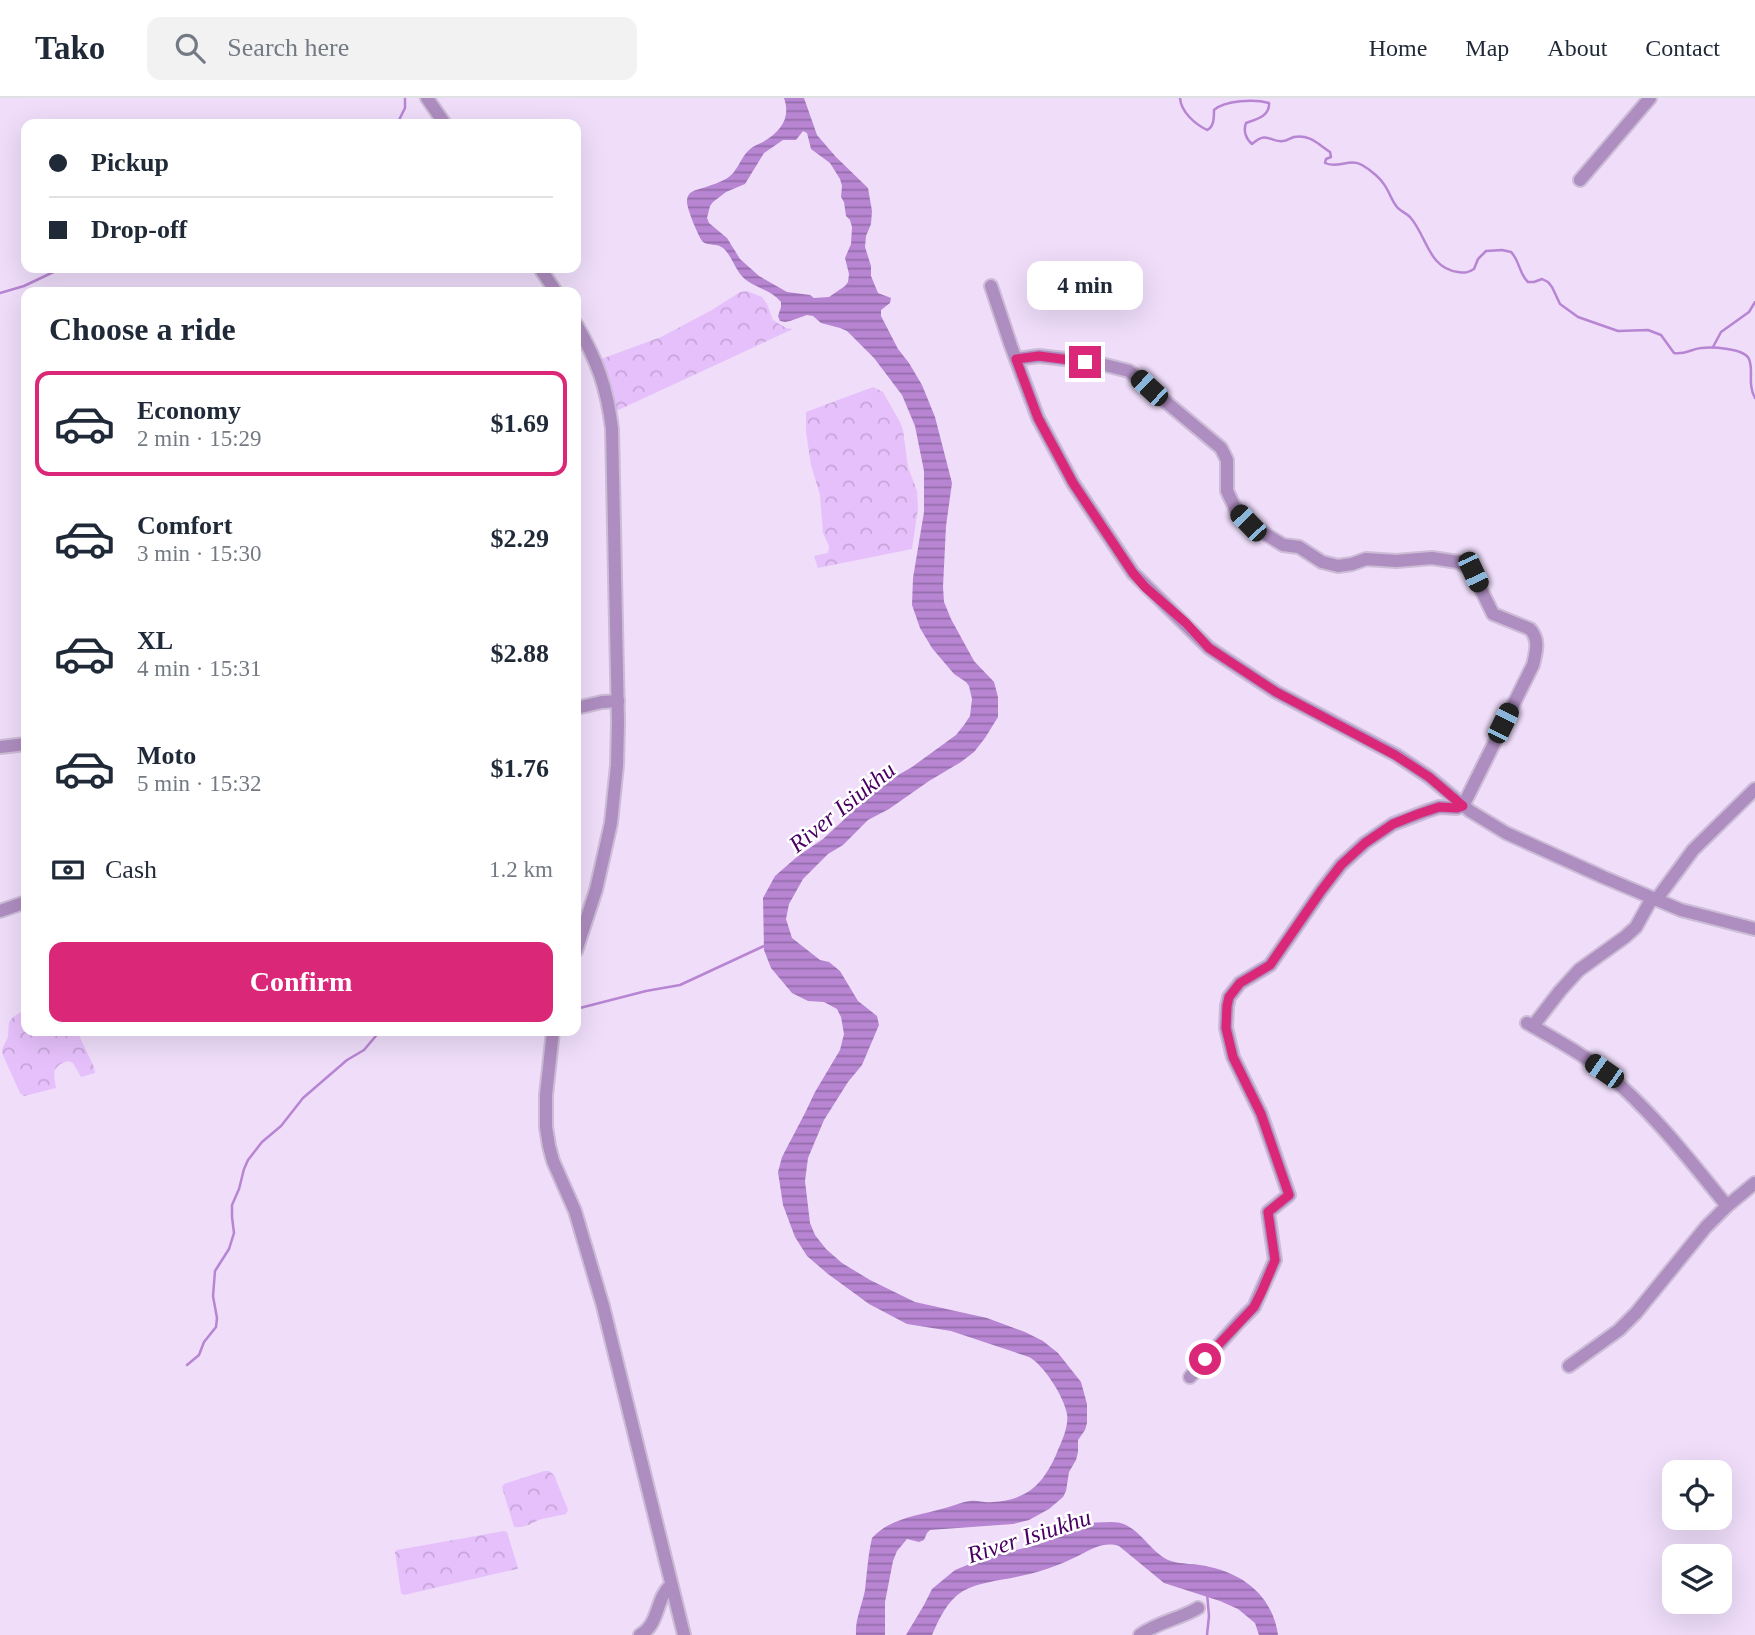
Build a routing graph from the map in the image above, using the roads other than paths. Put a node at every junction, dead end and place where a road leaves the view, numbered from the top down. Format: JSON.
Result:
{"nodes":[{"id":1,"x":427,"y":98,"type":"edge"},
{"id":2,"x":1650,"y":98,"type":"edge"},
{"id":3,"x":442,"y":119,"type":"edge"},
{"id":4,"x":1580,"y":180,"type":"dead end"},
{"id":5,"x":991,"y":286,"type":"dead end"},
{"id":6,"x":581,"y":333,"type":"edge"},
{"id":7,"x":1016,"y":359,"type":"junction"},
{"id":8,"x":618,"y":701,"type":"junction"},
{"id":9,"x":581,"y":707,"type":"edge"},
{"id":10,"x":21,"y":745,"type":"edge"},
{"id":11,"x":0,"y":747,"type":"edge"},
{"id":12,"x":1755,"y":789,"type":"edge"},
{"id":13,"x":1463,"y":806,"type":"junction"},
{"id":14,"x":1654,"y":899,"type":"junction"},
{"id":15,"x":21,"y":904,"type":"edge"},
{"id":16,"x":0,"y":911,"type":"edge"},
{"id":17,"x":1755,"y":929,"type":"edge"},
{"id":18,"x":581,"y":936,"type":"edge"},
{"id":19,"x":553,"y":1036,"type":"edge"},
{"id":20,"x":1755,"y":1183,"type":"edge"},
{"id":21,"x":1727,"y":1206,"type":"junction"},
{"id":22,"x":1569,"y":1366,"type":"dead end"},
{"id":23,"x":1190,"y":1377,"type":"dead end"},
{"id":24,"x":671,"y":1585,"type":"junction"},
{"id":25,"x":1198,"y":1608,"type":"dead end"},
{"id":26,"x":640,"y":1635,"type":"edge"},
{"id":27,"x":684,"y":1635,"type":"edge"},
{"id":28,"x":1140,"y":1635,"type":"edge"}],
"edges":[{"from":1,"to":3,"type":"street"},
{"from":2,"to":4,"type":"street"},
{"from":5,"to":7,"type":"street"},
{"from":6,"to":8,"type":"street"},
{"from":7,"to":13,"type":"street"},
{"from":7,"to":13,"type":"street"},
{"from":8,"to":9,"type":"street"},
{"from":8,"to":18,"type":"street"},
{"from":10,"to":11,"type":"street"},
{"from":12,"to":14,"type":"street"},
{"from":13,"to":14,"type":"street"},
{"from":13,"to":23,"type":"street"},
{"from":14,"to":17,"type":"street"},
{"from":14,"to":21,"type":"street"},
{"from":15,"to":16,"type":"street"},
{"from":19,"to":24,"type":"street"},
{"from":20,"to":21,"type":"street"},
{"from":21,"to":22,"type":"street"},
{"from":24,"to":26,"type":"street"},
{"from":24,"to":27,"type":"street"},
{"from":25,"to":28,"type":"street"}]}
